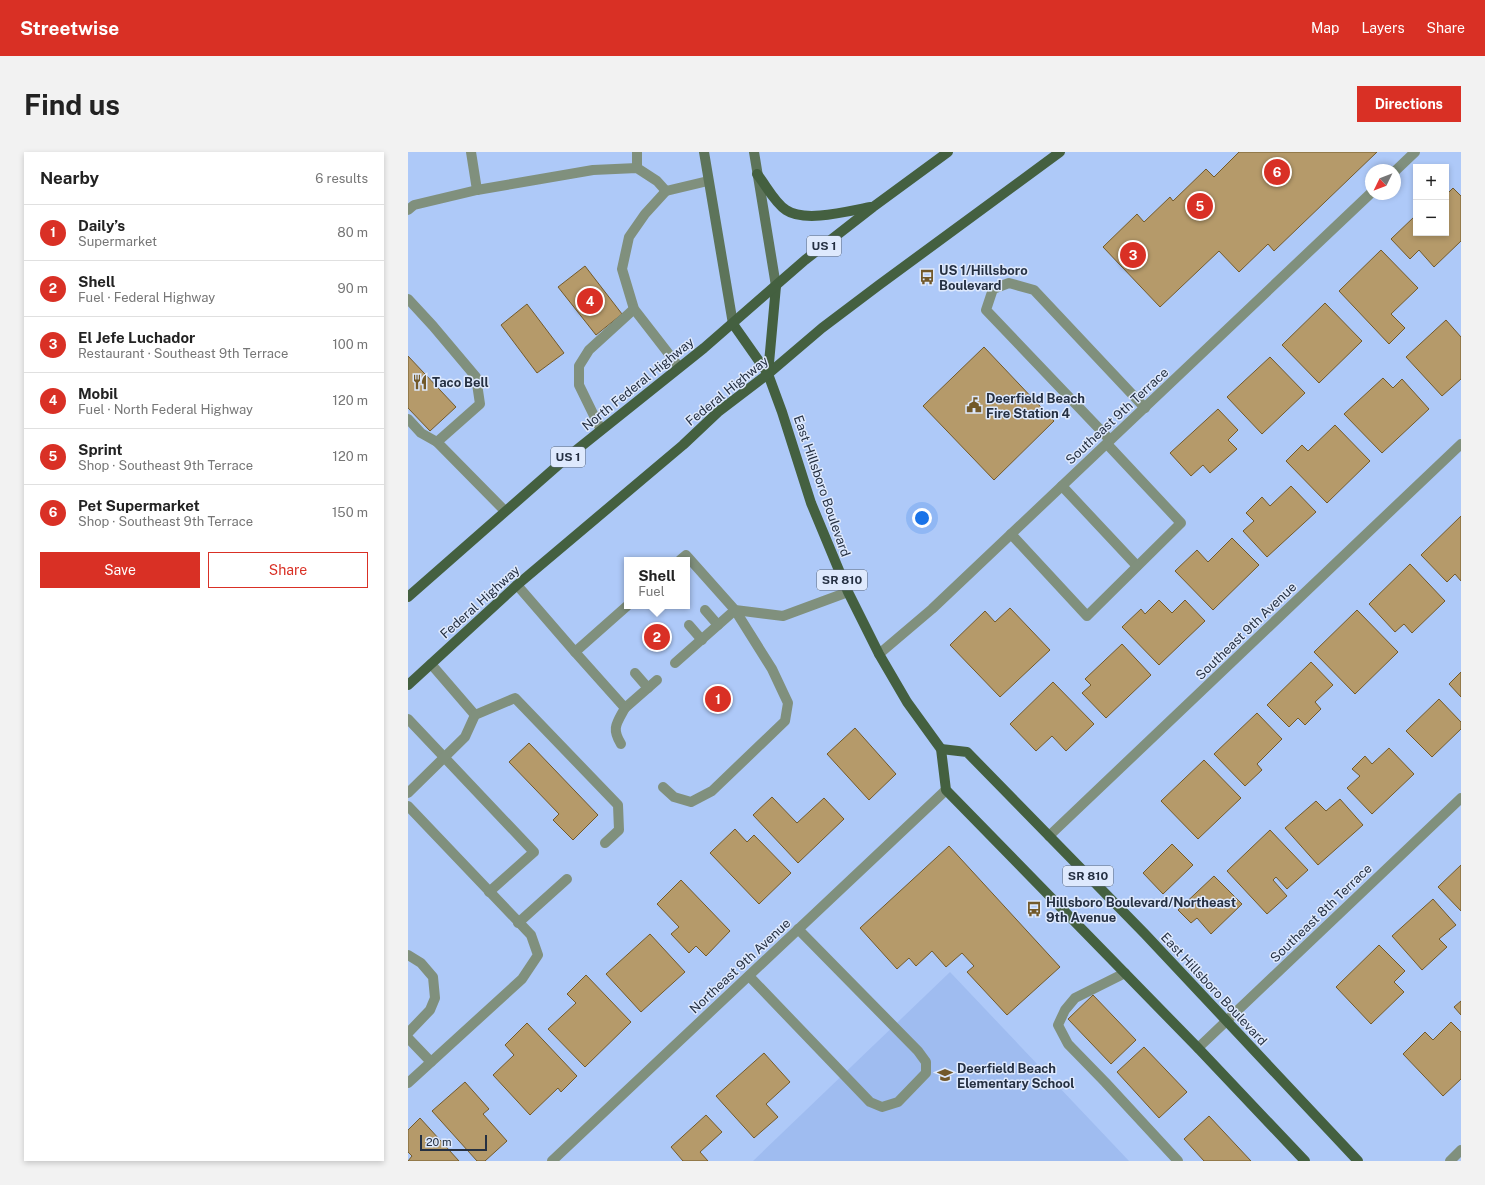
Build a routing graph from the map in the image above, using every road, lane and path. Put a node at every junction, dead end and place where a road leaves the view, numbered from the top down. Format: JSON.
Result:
{"nodes":[{"id":1,"x":471,"y":152,"type":"edge"},
{"id":2,"x":637,"y":152,"type":"edge"},
{"id":3,"x":704,"y":152,"type":"edge"},
{"id":4,"x":754,"y":152,"type":"edge"},
{"id":5,"x":948,"y":152,"type":"edge"},
{"id":6,"x":1060,"y":152,"type":"edge"},
{"id":7,"x":1414,"y":152,"type":"edge"},
{"id":8,"x":1401,"y":164,"type":"edge"},
{"id":9,"x":637,"y":168,"type":"junction"},
{"id":10,"x":757,"y":174,"type":"junction"},
{"id":11,"x":708,"y":181,"type":"junction"},
{"id":12,"x":477,"y":190,"type":"junction"},
{"id":13,"x":666,"y":191,"type":"junction"},
{"id":14,"x":1365,"y":199,"type":"edge"},
{"id":15,"x":873,"y":207,"type":"junction"},
{"id":16,"x":408,"y":210,"type":"edge"},
{"id":17,"x":776,"y":286,"type":"junction"},
{"id":18,"x":408,"y":299,"type":"edge"},
{"id":19,"x":634,"y":308,"type":"junction"},
{"id":20,"x":733,"y":324,"type":"junction"},
{"id":21,"x":679,"y":367,"type":"junction"},
{"id":22,"x":768,"y":374,"type":"junction"},
{"id":23,"x":1145,"y":408,"type":"junction"},
{"id":24,"x":408,"y":419,"type":"edge"},
{"id":25,"x":601,"y":430,"type":"junction"},
{"id":26,"x":437,"y":442,"type":"junction"},
{"id":27,"x":1108,"y":442,"type":"junction"},
{"id":28,"x":1461,"y":444,"type":"edge"},
{"id":29,"x":1062,"y":486,"type":"junction"},
{"id":30,"x":505,"y":511,"type":"junction"},
{"id":31,"x":1011,"y":534,"type":"junction"},
{"id":32,"x":690,"y":559,"type":"edge"},
{"id":33,"x":1137,"y":566,"type":"junction"},
{"id":34,"x":517,"y":585,"type":"junction"},
{"id":35,"x":848,"y":592,"type":"junction"},
{"id":36,"x":408,"y":597,"type":"edge"},
{"id":37,"x":624,"y":609,"type":"edge"},
{"id":38,"x":627,"y":609,"type":"edge"},
{"id":39,"x":704,"y":610,"type":"dead end"},
{"id":40,"x":735,"y":610,"type":"junction"},
{"id":41,"x":632,"y":616,"type":"dead end"},
{"id":42,"x":689,"y":625,"type":"dead end"},
{"id":43,"x":718,"y":625,"type":"junction"},
{"id":44,"x":598,"y":632,"type":"junction"},
{"id":45,"x":605,"y":640,"type":"dead end"},
{"id":46,"x":702,"y":640,"type":"junction"},
{"id":47,"x":575,"y":652,"type":"junction"},
{"id":48,"x":879,"y":654,"type":"junction"},
{"id":49,"x":675,"y":664,"type":"dead end"},
{"id":50,"x":428,"y":666,"type":"junction"},
{"id":51,"x":634,"y":673,"type":"dead end"},
{"id":52,"x":657,"y":680,"type":"dead end"},
{"id":53,"x":408,"y":685,"type":"edge"},
{"id":54,"x":648,"y":688,"type":"junction"},
{"id":55,"x":626,"y":708,"type":"junction"},
{"id":56,"x":475,"y":716,"type":"junction"},
{"id":57,"x":408,"y":719,"type":"edge"},
{"id":58,"x":621,"y":744,"type":"dead end"},
{"id":59,"x":941,"y":749,"type":"junction"},
{"id":60,"x":444,"y":757,"type":"junction"},
{"id":61,"x":663,"y":787,"type":"dead end"},
{"id":62,"x":946,"y":790,"type":"junction"},
{"id":63,"x":408,"y":792,"type":"edge"},
{"id":64,"x":1461,"y":798,"type":"edge"},
{"id":65,"x":408,"y":806,"type":"edge"},
{"id":66,"x":1049,"y":836,"type":"junction"},
{"id":67,"x":606,"y":843,"type":"dead end"},
{"id":68,"x":567,"y":879,"type":"dead end"},
{"id":69,"x":489,"y":892,"type":"junction"},
{"id":70,"x":518,"y":923,"type":"junction"},
{"id":71,"x":798,"y":929,"type":"junction"},
{"id":72,"x":408,"y":955,"type":"edge"},
{"id":73,"x":1125,"y":973,"type":"junction"},
{"id":74,"x":749,"y":976,"type":"junction"},
{"id":75,"x":1226,"y":1021,"type":"junction"},
{"id":76,"x":408,"y":1033,"type":"edge"},
{"id":77,"x":408,"y":1038,"type":"edge"},
{"id":78,"x":1198,"y":1048,"type":"junction"},
{"id":79,"x":431,"y":1062,"type":"junction"},
{"id":80,"x":408,"y":1083,"type":"edge"},
{"id":81,"x":1461,"y":1150,"type":"edge"},
{"id":82,"x":1453,"y":1160,"type":"edge"},
{"id":83,"x":552,"y":1161,"type":"edge"},
{"id":84,"x":1178,"y":1161,"type":"edge"},
{"id":85,"x":1305,"y":1161,"type":"edge"},
{"id":86,"x":1358,"y":1161,"type":"edge"}],
"edges":[{"from":1,"to":12,"type":"street"},
{"from":2,"to":9,"type":"street"},
{"from":3,"to":11,"type":"main road","name":"East Hillsboro Boulevard","number":"SR 810"},
{"from":4,"to":10,"type":"main road","name":"East Hillsboro Boulevard","number":"SR 810"},
{"from":5,"to":15,"type":"main road","number":"US 1"},
{"from":6,"to":22,"type":"main road","name":"Federal Highway"},
{"from":7,"to":8,"type":"street"},
{"from":9,"to":12,"type":"street"},
{"from":9,"to":13,"type":"street"},
{"from":10,"to":15,"type":"main road"},
{"from":10,"to":17,"type":"main road","name":"East Hillsboro Boulevard","number":"SR 810"},
{"from":11,"to":13,"type":"street"},
{"from":11,"to":20,"type":"main road","name":"East Hillsboro Boulevard","number":"SR 810"},
{"from":12,"to":16,"type":"street"},
{"from":13,"to":19,"type":"street"},
{"from":14,"to":23,"type":"street","name":"Southeast 9th Terrace"},
{"from":15,"to":17,"type":"main road","number":"US 1"},
{"from":17,"to":20,"type":"main road","name":"North Federal Highway","number":"US 1"},
{"from":17,"to":22,"type":"main road","name":"East Hillsboro Boulevard","number":"SR 810"},
{"from":18,"to":26,"type":"street"},
{"from":19,"to":21,"type":"street"},
{"from":19,"to":25,"type":"street"},
{"from":20,"to":21,"type":"main road","name":"North Federal Highway","number":"US 1"},
{"from":20,"to":22,"type":"main road","name":"East Hillsboro Boulevard","number":"SR 810"},
{"from":21,"to":25,"type":"main road","name":"North Federal Highway","number":"US 1"},
{"from":22,"to":34,"type":"main road","name":"Federal Highway"},
{"from":22,"to":35,"type":"main road","name":"East Hillsboro Boulevard","number":"SR 810"},
{"from":23,"to":27,"type":"street","name":"Southeast 9th Terrace"},
{"from":23,"to":27,"type":"street"},
{"from":24,"to":26,"type":"street"},
{"from":25,"to":30,"type":"main road","name":"North Federal Highway","number":"US 1"},
{"from":26,"to":30,"type":"street"},
{"from":27,"to":29,"type":"street","name":"Southeast 9th Terrace"},
{"from":27,"to":33,"type":"street"},
{"from":28,"to":66,"type":"street","name":"Southeast 9th Avenue"},
{"from":29,"to":31,"type":"street","name":"Southeast 9th Terrace"},
{"from":29,"to":33,"type":"street"},
{"from":30,"to":36,"type":"main road","name":"North Federal Highway","number":"US 1"},
{"from":31,"to":33,"type":"street"},
{"from":31,"to":48,"type":"street","name":"Southeast 9th Terrace"},
{"from":32,"to":40,"type":"street"},
{"from":34,"to":47,"type":"street"},
{"from":34,"to":50,"type":"main road","name":"Federal Highway"},
{"from":35,"to":40,"type":"street"},
{"from":35,"to":48,"type":"main road","name":"East Hillsboro Boulevard","number":"SR 810"},
{"from":37,"to":44,"type":"street"},
{"from":38,"to":41,"type":"street"},
{"from":39,"to":43,"type":"street"},
{"from":40,"to":43,"type":"street"},
{"from":40,"to":61,"type":"street"},
{"from":42,"to":46,"type":"street"},
{"from":43,"to":46,"type":"street"},
{"from":44,"to":45,"type":"street"},
{"from":44,"to":47,"type":"street"},
{"from":46,"to":49,"type":"street"},
{"from":47,"to":55,"type":"street"},
{"from":48,"to":59,"type":"main road","name":"East Hillsboro Boulevard","number":"SR 810"},
{"from":50,"to":53,"type":"main road"},
{"from":50,"to":56,"type":"street"},
{"from":51,"to":54,"type":"street"},
{"from":52,"to":54,"type":"street"},
{"from":54,"to":55,"type":"street"},
{"from":55,"to":58,"type":"street"},
{"from":56,"to":60,"type":"street"},
{"from":56,"to":67,"type":"street"},
{"from":57,"to":60,"type":"street"},
{"from":59,"to":62,"type":"main road","name":"East Hillsboro Boulevard","number":"SR 810"},
{"from":59,"to":66,"type":"main road","name":"East Hillsboro Boulevard","number":"SR 810"},
{"from":60,"to":63,"type":"street"},
{"from":60,"to":69,"type":"street"},
{"from":62,"to":71,"type":"street","name":"Northeast 9th Avenue"},
{"from":62,"to":73,"type":"main road","number":"SR 810"},
{"from":64,"to":75,"type":"street","name":"Southeast 8th Terrace"},
{"from":65,"to":69,"type":"street"},
{"from":66,"to":75,"type":"main road","name":"East Hillsboro Boulevard","number":"SR 810"},
{"from":68,"to":70,"type":"street"},
{"from":69,"to":70,"type":"street"},
{"from":70,"to":79,"type":"street"},
{"from":71,"to":74,"type":"street","name":"Northeast 9th Avenue"},
{"from":71,"to":74,"type":"street"},
{"from":72,"to":76,"type":"street"},
{"from":73,"to":78,"type":"main road","number":"SR 810"},
{"from":73,"to":84,"type":"street"},
{"from":74,"to":83,"type":"street","name":"Northeast 9th Avenue"},
{"from":75,"to":78,"type":"street","name":"Southeast 8th Terrace"},
{"from":75,"to":86,"type":"main road","name":"East Hillsboro Boulevard","number":"SR 810"},
{"from":77,"to":79,"type":"street"},
{"from":78,"to":85,"type":"main road","number":"SR 810"},
{"from":79,"to":80,"type":"street"},
{"from":81,"to":82,"type":"street"}]}
